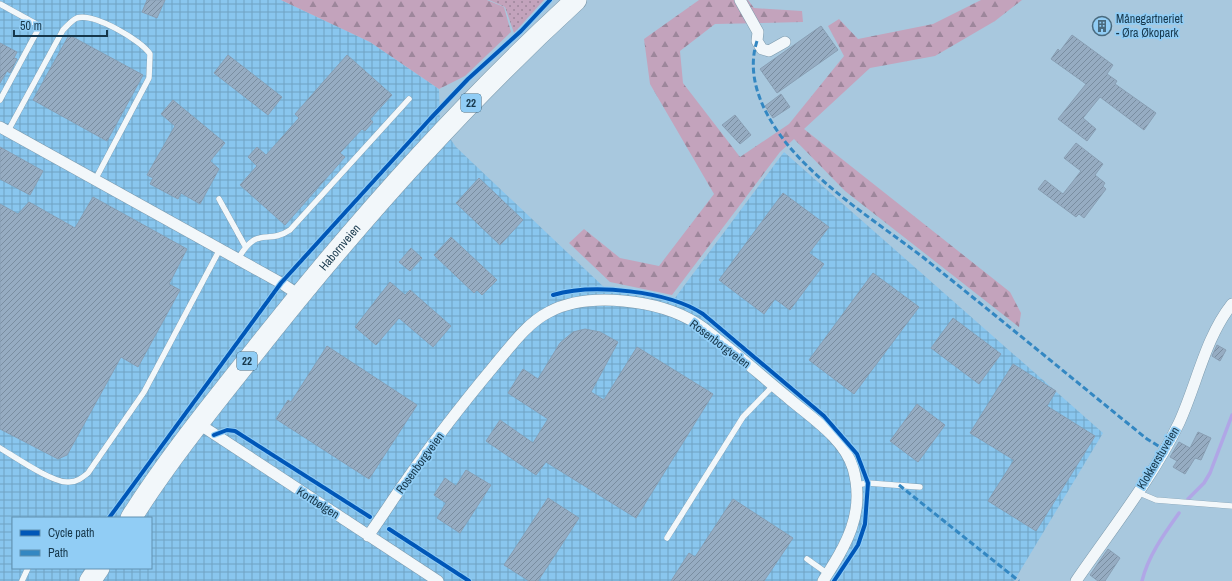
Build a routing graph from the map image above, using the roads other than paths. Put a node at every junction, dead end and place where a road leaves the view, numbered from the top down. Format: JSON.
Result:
{"nodes":[{"id":1,"x":576,"y":0,"type":"edge"},
{"id":2,"x":740,"y":0,"type":"edge"},
{"id":3,"x":0,"y":4,"type":"edge"},
{"id":4,"x":785,"y":42,"type":"dead end"},
{"id":5,"x":409,"y":99,"type":"dead end"},
{"id":6,"x":0,"y":100,"type":"edge"},
{"id":7,"x":4,"y":129,"type":"edge"},
{"id":8,"x":95,"y":180,"type":"junction"},
{"id":9,"x":219,"y":199,"type":"dead end"},
{"id":10,"x":245,"y":246,"type":"junction"},
{"id":11,"x":220,"y":249,"type":"junction"},
{"id":12,"x":238,"y":259,"type":"junction"},
{"id":13,"x":299,"y":295,"type":"junction"},
{"id":14,"x":1232,"y":304,"type":"edge"},
{"id":15,"x":774,"y":386,"type":"junction"},
{"id":16,"x":199,"y":424,"type":"junction"},
{"id":17,"x":0,"y":448,"type":"edge"},
{"id":18,"x":856,"y":485,"type":"junction"},
{"id":19,"x":920,"y":487,"type":"dead end"},
{"id":20,"x":1137,"y":492,"type":"junction"},
{"id":21,"x":1232,"y":506,"type":"edge"},
{"id":22,"x":132,"y":517,"type":"edge"},
{"id":23,"x":368,"y":536,"type":"junction"},
{"id":24,"x":667,"y":538,"type":"dead end"},
{"id":25,"x":807,"y":559,"type":"dead end"},
{"id":26,"x":28,"y":569,"type":"edge"},
{"id":27,"x":98,"y":569,"type":"edge"},
{"id":28,"x":826,"y":577,"type":"edge"},
{"id":29,"x":22,"y":581,"type":"edge"},
{"id":30,"x":90,"y":581,"type":"edge"},
{"id":31,"x":438,"y":581,"type":"edge"},
{"id":32,"x":1076,"y":581,"type":"edge"}],
"edges":[{"from":1,"to":13,"type":"highway","name":"Habornveien","number":"22"},
{"from":2,"to":4,"type":"street"},
{"from":3,"to":6,"type":"lane"},
{"from":5,"to":10,"type":"lane"},
{"from":7,"to":8,"type":"street"},
{"from":7,"to":8,"type":"lane"},
{"from":8,"to":11,"type":"street"},
{"from":9,"to":10,"type":"lane"},
{"from":10,"to":12,"type":"lane"},
{"from":11,"to":12,"type":"street"},
{"from":11,"to":17,"type":"lane"},
{"from":12,"to":13,"type":"street"},
{"from":13,"to":16,"type":"highway","name":"Habornveien","number":"22"},
{"from":14,"to":20,"type":"street","name":"Klokkerstuveien"},
{"from":15,"to":18,"type":"street","name":"Rosenborgveien"},
{"from":15,"to":23,"type":"street","name":"Rosenborgveien"},
{"from":15,"to":24,"type":"lane"},
{"from":16,"to":22,"type":"highway","name":"Habornveien","number":"22"},
{"from":16,"to":23,"type":"street","name":"Kortbølgen"},
{"from":18,"to":19,"type":"lane"},
{"from":18,"to":28,"type":"street","name":"Rosenborgveien"},
{"from":20,"to":21,"type":"lane"},
{"from":20,"to":32,"type":"street","name":"Klokkerstuveien"},
{"from":23,"to":31,"type":"street","name":"Kortbølgen"},
{"from":25,"to":28,"type":"lane"},
{"from":26,"to":29,"type":"lane"},
{"from":27,"to":30,"type":"highway"}]}
